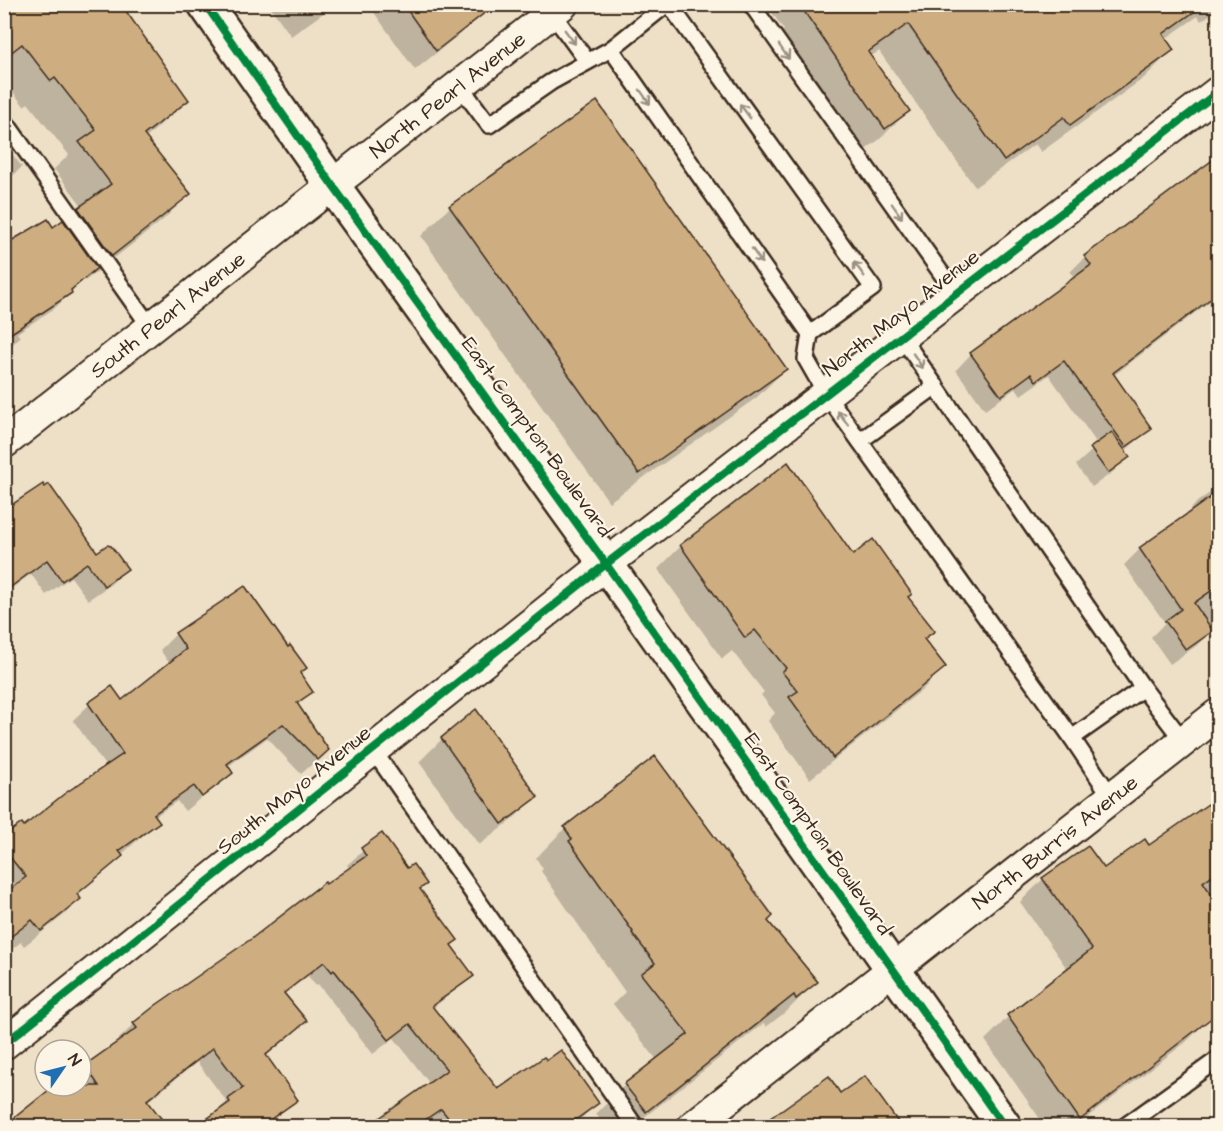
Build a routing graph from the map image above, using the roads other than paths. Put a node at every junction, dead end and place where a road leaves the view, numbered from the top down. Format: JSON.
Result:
{"nodes":[{"id":1,"x":205,"y":4,"type":"edge"},
{"id":2,"x":668,"y":4,"type":"edge"},
{"id":3,"x":751,"y":4,"type":"edge"},
{"id":4,"x":558,"y":9,"type":"edge"},
{"id":5,"x":611,"y":50,"type":"junction"},
{"id":6,"x":587,"y":61,"type":"junction"},
{"id":7,"x":460,"y":86,"type":"junction"},
{"id":8,"x":1218,"y":92,"type":"edge"},
{"id":9,"x":4,"y":120,"type":"edge"},
{"id":10,"x":333,"y":186,"type":"junction"},
{"id":11,"x":956,"y":294,"type":"junction"},
{"id":12,"x":151,"y":328,"type":"junction"},
{"id":13,"x":810,"y":334,"type":"junction"},
{"id":14,"x":901,"y":336,"type":"junction"},
{"id":15,"x":936,"y":386,"type":"junction"},
{"id":16,"x":826,"y":394,"type":"junction"},
{"id":17,"x":860,"y":441,"type":"junction"},
{"id":18,"x":4,"y":443,"type":"edge"},
{"id":19,"x":606,"y":564,"type":"junction"},
{"id":20,"x":1143,"y":688,"type":"junction"},
{"id":21,"x":1218,"y":714,"type":"edge"},
{"id":22,"x":1072,"y":738,"type":"junction"},
{"id":23,"x":1184,"y":741,"type":"junction"},
{"id":24,"x":373,"y":750,"type":"junction"},
{"id":25,"x":1112,"y":798,"type":"junction"},
{"id":26,"x":893,"y":970,"type":"junction"},
{"id":27,"x":4,"y":1044,"type":"edge"},
{"id":28,"x":1218,"y":1059,"type":"edge"},
{"id":29,"x":635,"y":1126,"type":"edge"},
{"id":30,"x":693,"y":1126,"type":"edge"},
{"id":31,"x":1004,"y":1126,"type":"edge"},
{"id":32,"x":1125,"y":1126,"type":"edge"}],
"edges":[{"from":1,"to":10,"type":"main road","name":"East Compton Boulevard"},
{"from":2,"to":5,"type":"lane"},
{"from":13,"to":2,"type":"lane","one_way":true},
{"from":3,"to":11,"type":"lane","one_way":true},
{"from":4,"to":6,"type":"lane","one_way":true},
{"from":4,"to":7,"type":"street","name":"North Pearl Avenue"},
{"from":5,"to":6,"type":"lane"},
{"from":5,"to":13,"type":"lane","one_way":true},
{"from":6,"to":7,"type":"lane"},
{"from":7,"to":10,"type":"street","name":"North Pearl Avenue"},
{"from":8,"to":11,"type":"street","name":"North Mayo Avenue"},
{"from":9,"to":12,"type":"lane"},
{"from":10,"to":12,"type":"street","name":"South Pearl Avenue"},
{"from":10,"to":19,"type":"main road","name":"East Compton Boulevard"},
{"from":11,"to":14,"type":"street","name":"North Mayo Avenue"},
{"from":12,"to":18,"type":"street","name":"South Pearl Avenue"},
{"from":13,"to":16,"type":"lane"},
{"from":14,"to":15,"type":"lane","one_way":true},
{"from":14,"to":16,"type":"street","name":"North Mayo Avenue"},
{"from":15,"to":17,"type":"lane"},
{"from":15,"to":20,"type":"lane"},
{"from":17,"to":16,"type":"lane","one_way":true},
{"from":16,"to":19,"type":"street","name":"North Mayo Avenue"},
{"from":17,"to":22,"type":"lane"},
{"from":19,"to":24,"type":"street","name":"South Mayo Avenue"},
{"from":19,"to":26,"type":"main road","name":"East Compton Boulevard"},
{"from":20,"to":22,"type":"lane"},
{"from":20,"to":23,"type":"lane"},
{"from":21,"to":23,"type":"street","name":"North Burris Avenue"},
{"from":22,"to":25,"type":"lane"},
{"from":23,"to":25,"type":"street","name":"North Burris Avenue"},
{"from":24,"to":27,"type":"street","name":"South Mayo Avenue"},
{"from":24,"to":29,"type":"lane"},
{"from":25,"to":26,"type":"street","name":"North Burris Avenue"},
{"from":26,"to":30,"type":"street","name":"North Burris Avenue"},
{"from":26,"to":31,"type":"main road","name":"East Compton Boulevard"},
{"from":28,"to":32,"type":"lane"}]}
